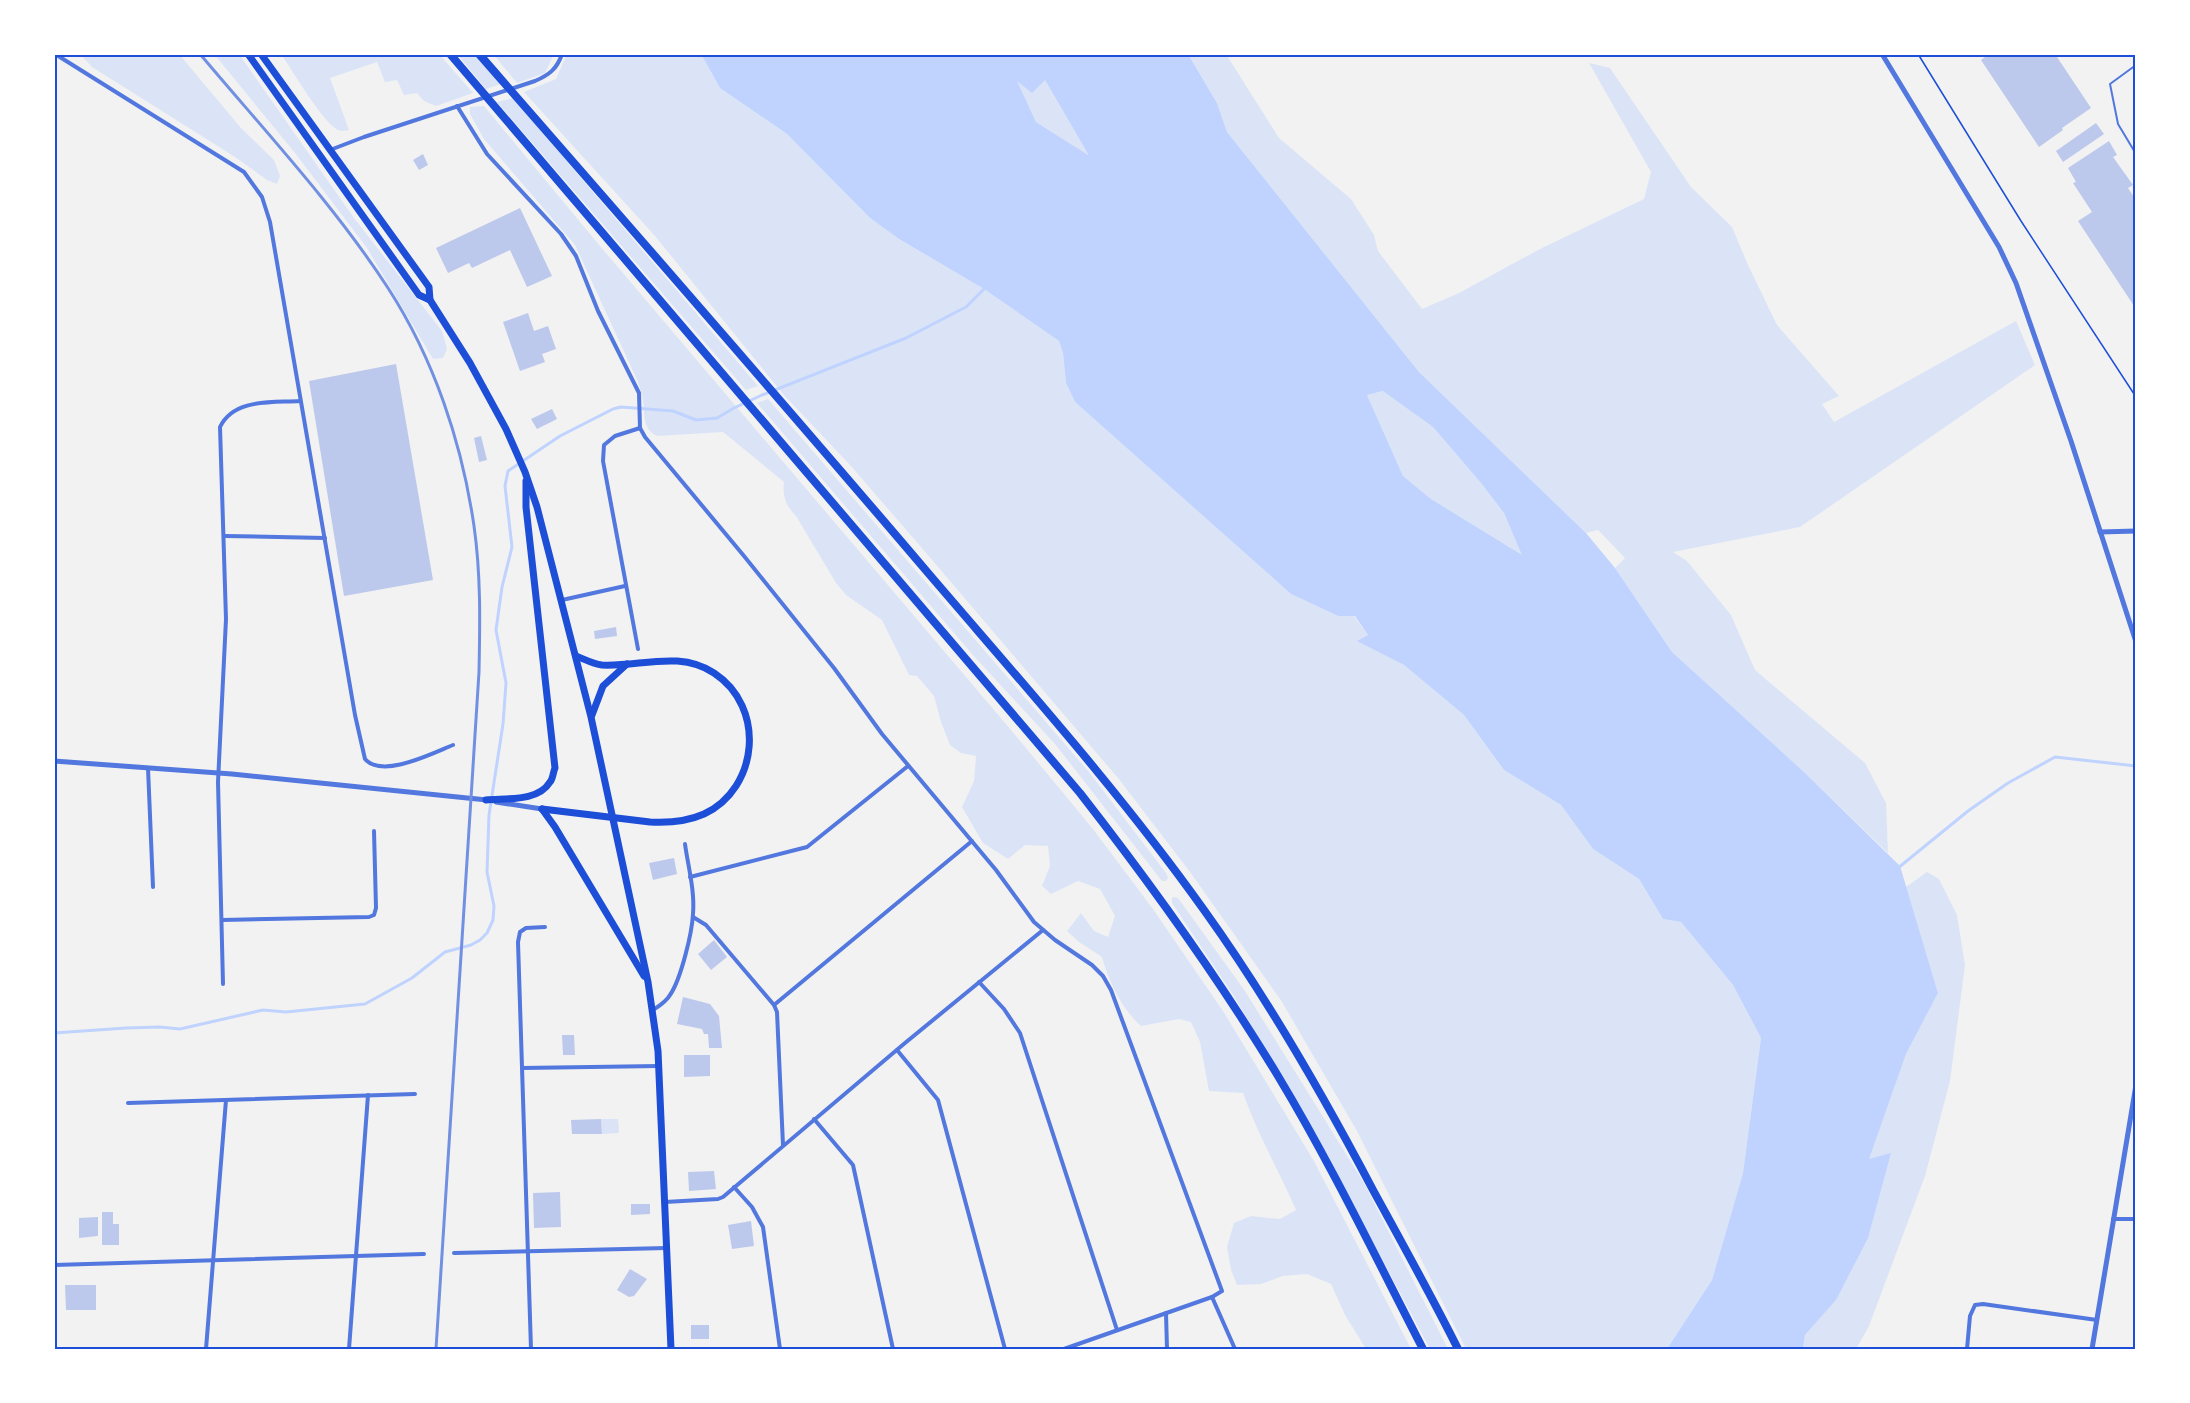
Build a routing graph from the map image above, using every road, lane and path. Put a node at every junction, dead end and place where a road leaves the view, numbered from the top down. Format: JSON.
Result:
{"nodes":[{"id":1,"x":55,"y":54,"type":"edge"},
{"id":2,"x":249,"y":54,"type":"edge"},
{"id":3,"x":261,"y":54,"type":"edge"},
{"id":4,"x":450,"y":54,"type":"edge"},
{"id":5,"x":479,"y":54,"type":"edge"},
{"id":6,"x":562,"y":54,"type":"edge"},
{"id":7,"x":1882,"y":54,"type":"edge"},
{"id":8,"x":1918,"y":54,"type":"edge"},
{"id":9,"x":2136,"y":65,"type":"edge"},
{"id":10,"x":457,"y":106,"type":"junction"},
{"id":11,"x":330,"y":150,"type":"junction"},
{"id":12,"x":2136,"y":154,"type":"edge"},
{"id":13,"x":430,"y":300,"type":"junction"},
{"id":14,"x":2136,"y":397,"type":"edge"},
{"id":15,"x":300,"y":401,"type":"junction"},
{"id":16,"x":640,"y":428,"type":"junction"},
{"id":17,"x":525,"y":472,"type":"junction"},
{"id":18,"x":2136,"y":531,"type":"edge"},
{"id":19,"x":2100,"y":532,"type":"junction"},
{"id":20,"x":225,"y":536,"type":"junction"},
{"id":21,"x":326,"y":538,"type":"junction"},
{"id":22,"x":625,"y":586,"type":"junction"},
{"id":23,"x":561,"y":600,"type":"junction"},
{"id":24,"x":2136,"y":642,"type":"edge"},
{"id":25,"x":638,"y":649,"type":"dead end"},
{"id":26,"x":576,"y":656,"type":"junction"},
{"id":27,"x":627,"y":664,"type":"junction"},
{"id":28,"x":591,"y":717,"type":"junction"},
{"id":29,"x":453,"y":745,"type":"dead end"},
{"id":30,"x":54,"y":761,"type":"edge"},
{"id":31,"x":908,"y":766,"type":"junction"},
{"id":32,"x":148,"y":768,"type":"junction"},
{"id":33,"x":219,"y":773,"type":"junction"},
{"id":34,"x":486,"y":800,"type":"joint"},
{"id":35,"x":519,"y":802,"type":"junction"},
{"id":36,"x":542,"y":810,"type":"junction"},
{"id":37,"x":374,"y":831,"type":"dead end"},
{"id":38,"x":972,"y":841,"type":"junction"},
{"id":39,"x":685,"y":844,"type":"dead end"},
{"id":40,"x":690,"y":877,"type":"junction"},
{"id":41,"x":153,"y":887,"type":"dead end"},
{"id":42,"x":693,"y":917,"type":"junction"},
{"id":43,"x":222,"y":920,"type":"junction"},
{"id":44,"x":545,"y":927,"type":"dead end"},
{"id":45,"x":1043,"y":930,"type":"junction"},
{"id":46,"x":648,"y":982,"type":"junction"},
{"id":47,"x":979,"y":982,"type":"junction"},
{"id":48,"x":223,"y":984,"type":"dead end"},
{"id":49,"x":774,"y":1005,"type":"junction"},
{"id":50,"x":652,"y":1011,"type":"junction"},
{"id":51,"x":897,"y":1050,"type":"junction"},
{"id":52,"x":659,"y":1066,"type":"junction"},
{"id":53,"x":522,"y":1068,"type":"junction"},
{"id":54,"x":2136,"y":1085,"type":"edge"},
{"id":55,"x":415,"y":1094,"type":"dead end"},
{"id":56,"x":368,"y":1095,"type":"junction"},
{"id":57,"x":2135,"y":1096,"type":"edge"},
{"id":58,"x":226,"y":1100,"type":"junction"},
{"id":59,"x":128,"y":1103,"type":"dead end"},
{"id":60,"x":814,"y":1119,"type":"junction"},
{"id":61,"x":783,"y":1145,"type":"junction"},
{"id":62,"x":734,"y":1187,"type":"junction"},
{"id":63,"x":665,"y":1202,"type":"junction"},
{"id":64,"x":2114,"y":1219,"type":"junction"},
{"id":65,"x":2136,"y":1219,"type":"edge"},
{"id":66,"x":667,"y":1248,"type":"junction"},
{"id":67,"x":528,"y":1251,"type":"junction"},
{"id":68,"x":454,"y":1253,"type":"dead end"},
{"id":69,"x":424,"y":1254,"type":"dead end"},
{"id":70,"x":355,"y":1257,"type":"junction"},
{"id":71,"x":214,"y":1261,"type":"junction"},
{"id":72,"x":54,"y":1265,"type":"edge"},
{"id":73,"x":1212,"y":1297,"type":"junction"},
{"id":74,"x":1166,"y":1313,"type":"junction"},
{"id":75,"x":2097,"y":1320,"type":"junction"},
{"id":76,"x":1117,"y":1330,"type":"junction"},
{"id":77,"x":1070,"y":1348,"type":"edge"},
{"id":78,"x":207,"y":1349,"type":"edge"},
{"id":79,"x":349,"y":1349,"type":"edge"},
{"id":80,"x":531,"y":1349,"type":"edge"},
{"id":81,"x":671,"y":1349,"type":"edge"},
{"id":82,"x":780,"y":1349,"type":"edge"},
{"id":83,"x":893,"y":1349,"type":"edge"},
{"id":84,"x":1005,"y":1349,"type":"edge"},
{"id":85,"x":1064,"y":1349,"type":"edge"},
{"id":86,"x":1167,"y":1349,"type":"edge"},
{"id":87,"x":1235,"y":1349,"type":"edge"},
{"id":88,"x":1423,"y":1349,"type":"edge"},
{"id":89,"x":1458,"y":1349,"type":"edge"},
{"id":90,"x":1967,"y":1349,"type":"edge"},
{"id":91,"x":2092,"y":1349,"type":"edge"}],
"edges":[{"from":1,"to":15,"type":"street"},
{"from":2,"to":13,"type":"main road"},
{"from":3,"to":11,"type":"main road"},
{"from":4,"to":88,"type":"highway"},
{"from":5,"to":89,"type":"highway"},
{"from":6,"to":10,"type":"street"},
{"from":7,"to":19,"type":"street"},
{"from":8,"to":14,"type":"path"},
{"from":9,"to":12,"type":"lane"},
{"from":10,"to":11,"type":"street"},
{"from":10,"to":16,"type":"street"},
{"from":11,"to":13,"type":"main road"},
{"from":13,"to":17,"type":"main road"},
{"from":15,"to":20,"type":"street"},
{"from":15,"to":21,"type":"street"},
{"from":16,"to":22,"type":"street"},
{"from":16,"to":31,"type":"street"},
{"from":17,"to":23,"type":"main road"},
{"from":17,"to":35,"type":"main road"},
{"from":18,"to":19,"type":"street"},
{"from":19,"to":24,"type":"street"},
{"from":20,"to":21,"type":"street"},
{"from":20,"to":33,"type":"street"},
{"from":21,"to":29,"type":"street"},
{"from":22,"to":23,"type":"street"},
{"from":22,"to":25,"type":"street"},
{"from":23,"to":26,"type":"main road"},
{"from":26,"to":27,"type":"main road"},
{"from":26,"to":28,"type":"main road"},
{"from":27,"to":28,"type":"main road"},
{"from":27,"to":36,"type":"main road"},
{"from":28,"to":46,"type":"main road"},
{"from":30,"to":32,"type":"street"},
{"from":31,"to":38,"type":"street"},
{"from":31,"to":40,"type":"street"},
{"from":32,"to":33,"type":"street"},
{"from":32,"to":41,"type":"street"},
{"from":33,"to":34,"type":"street"},
{"from":33,"to":43,"type":"street"},
{"from":34,"to":35,"type":"main road"},
{"from":35,"to":36,"type":"street"},
{"from":36,"to":46,"type":"main road"},
{"from":37,"to":43,"type":"street"},
{"from":38,"to":45,"type":"street"},
{"from":38,"to":49,"type":"street"},
{"from":39,"to":40,"type":"street"},
{"from":40,"to":42,"type":"street"},
{"from":42,"to":49,"type":"street"},
{"from":42,"to":50,"type":"street"},
{"from":43,"to":48,"type":"street"},
{"from":44,"to":53,"type":"street"},
{"from":45,"to":47,"type":"street"},
{"from":45,"to":73,"type":"street"},
{"from":46,"to":50,"type":"main road"},
{"from":47,"to":51,"type":"street"},
{"from":47,"to":76,"type":"street"},
{"from":49,"to":61,"type":"street"},
{"from":50,"to":52,"type":"main road"},
{"from":51,"to":60,"type":"street"},
{"from":51,"to":84,"type":"street"},
{"from":52,"to":53,"type":"street"},
{"from":52,"to":63,"type":"main road"},
{"from":53,"to":67,"type":"street"},
{"from":54,"to":57,"type":"street"},
{"from":55,"to":56,"type":"street"},
{"from":56,"to":58,"type":"street"},
{"from":56,"to":70,"type":"street"},
{"from":57,"to":64,"type":"street"},
{"from":58,"to":59,"type":"street"},
{"from":58,"to":71,"type":"street"},
{"from":60,"to":61,"type":"street"},
{"from":60,"to":83,"type":"street"},
{"from":61,"to":62,"type":"street"},
{"from":62,"to":63,"type":"street"},
{"from":62,"to":82,"type":"street"},
{"from":63,"to":66,"type":"main road"},
{"from":64,"to":65,"type":"street"},
{"from":64,"to":75,"type":"street"},
{"from":66,"to":67,"type":"street"},
{"from":66,"to":81,"type":"main road"},
{"from":67,"to":68,"type":"street"},
{"from":67,"to":80,"type":"street"},
{"from":69,"to":70,"type":"street"},
{"from":70,"to":71,"type":"street"},
{"from":70,"to":79,"type":"street"},
{"from":71,"to":72,"type":"street"},
{"from":71,"to":78,"type":"street"},
{"from":73,"to":74,"type":"street"},
{"from":73,"to":87,"type":"street"},
{"from":74,"to":76,"type":"street"},
{"from":74,"to":86,"type":"street"},
{"from":75,"to":90,"type":"street"},
{"from":75,"to":91,"type":"street"},
{"from":76,"to":77,"type":"street"},
{"from":77,"to":85,"type":"street"}]}
